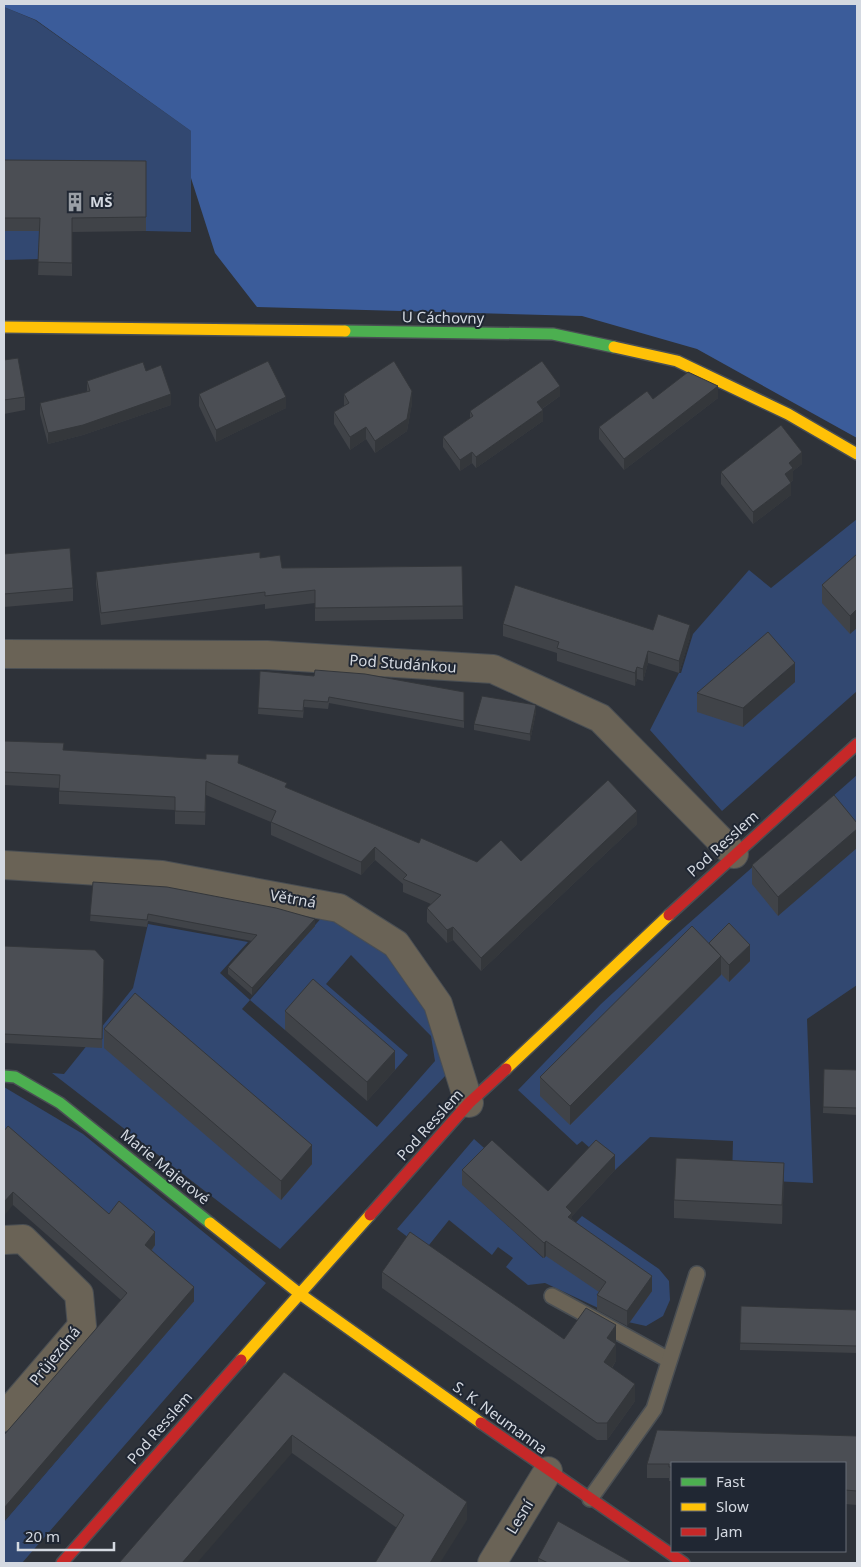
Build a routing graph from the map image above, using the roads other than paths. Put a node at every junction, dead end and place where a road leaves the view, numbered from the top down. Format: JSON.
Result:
{"nodes":[{"id":1,"x":4,"y":327,"type":"edge"},
{"id":2,"x":857,"y":454,"type":"edge"},
{"id":3,"x":4,"y":654,"type":"edge"},
{"id":4,"x":857,"y":744,"type":"edge"},
{"id":5,"x":734,"y":854,"type":"junction"},
{"id":6,"x":4,"y":865,"type":"edge"},
{"id":7,"x":4,"y":1076,"type":"edge"},
{"id":8,"x":469,"y":1103,"type":"junction"},
{"id":9,"x":4,"y":1240,"type":"edge"},
{"id":10,"x":697,"y":1274,"type":"dead end"},
{"id":11,"x":300,"y":1294,"type":"junction"},
{"id":12,"x":552,"y":1296,"type":"dead end"},
{"id":13,"x":669,"y":1360,"type":"junction"},
{"id":14,"x":4,"y":1416,"type":"edge"},
{"id":15,"x":548,"y":1471,"type":"junction"},
{"id":16,"x":590,"y":1500,"type":"junction"},
{"id":17,"x":62,"y":1563,"type":"edge"},
{"id":18,"x":492,"y":1563,"type":"edge"},
{"id":19,"x":684,"y":1563,"type":"edge"}],
"edges":[{"from":1,"to":2,"type":"street","name":"U Cáchovny"},
{"from":3,"to":5,"type":"street","name":"Pod Studánkou"},
{"from":4,"to":5,"type":"street","name":"Pod Resslem"},
{"from":5,"to":8,"type":"street","name":"Pod Resslem"},
{"from":6,"to":8,"type":"street","name":"Větrná"},
{"from":7,"to":11,"type":"street","name":"Marie Majerové"},
{"from":8,"to":11,"type":"street","name":"Pod Resslem"},
{"from":9,"to":14,"type":"street","name":"Průjezdná"},
{"from":10,"to":13,"type":"lane"},
{"from":11,"to":15,"type":"street","name":"S. K. Neumanna"},
{"from":11,"to":17,"type":"street","name":"Pod Resslem"},
{"from":12,"to":13,"type":"lane"},
{"from":13,"to":16,"type":"lane"},
{"from":15,"to":16,"type":"street","name":"S. K. Neumanna"},
{"from":15,"to":18,"type":"street","name":"Lesní"},
{"from":16,"to":19,"type":"street","name":"S. K. Neumanna"}]}
